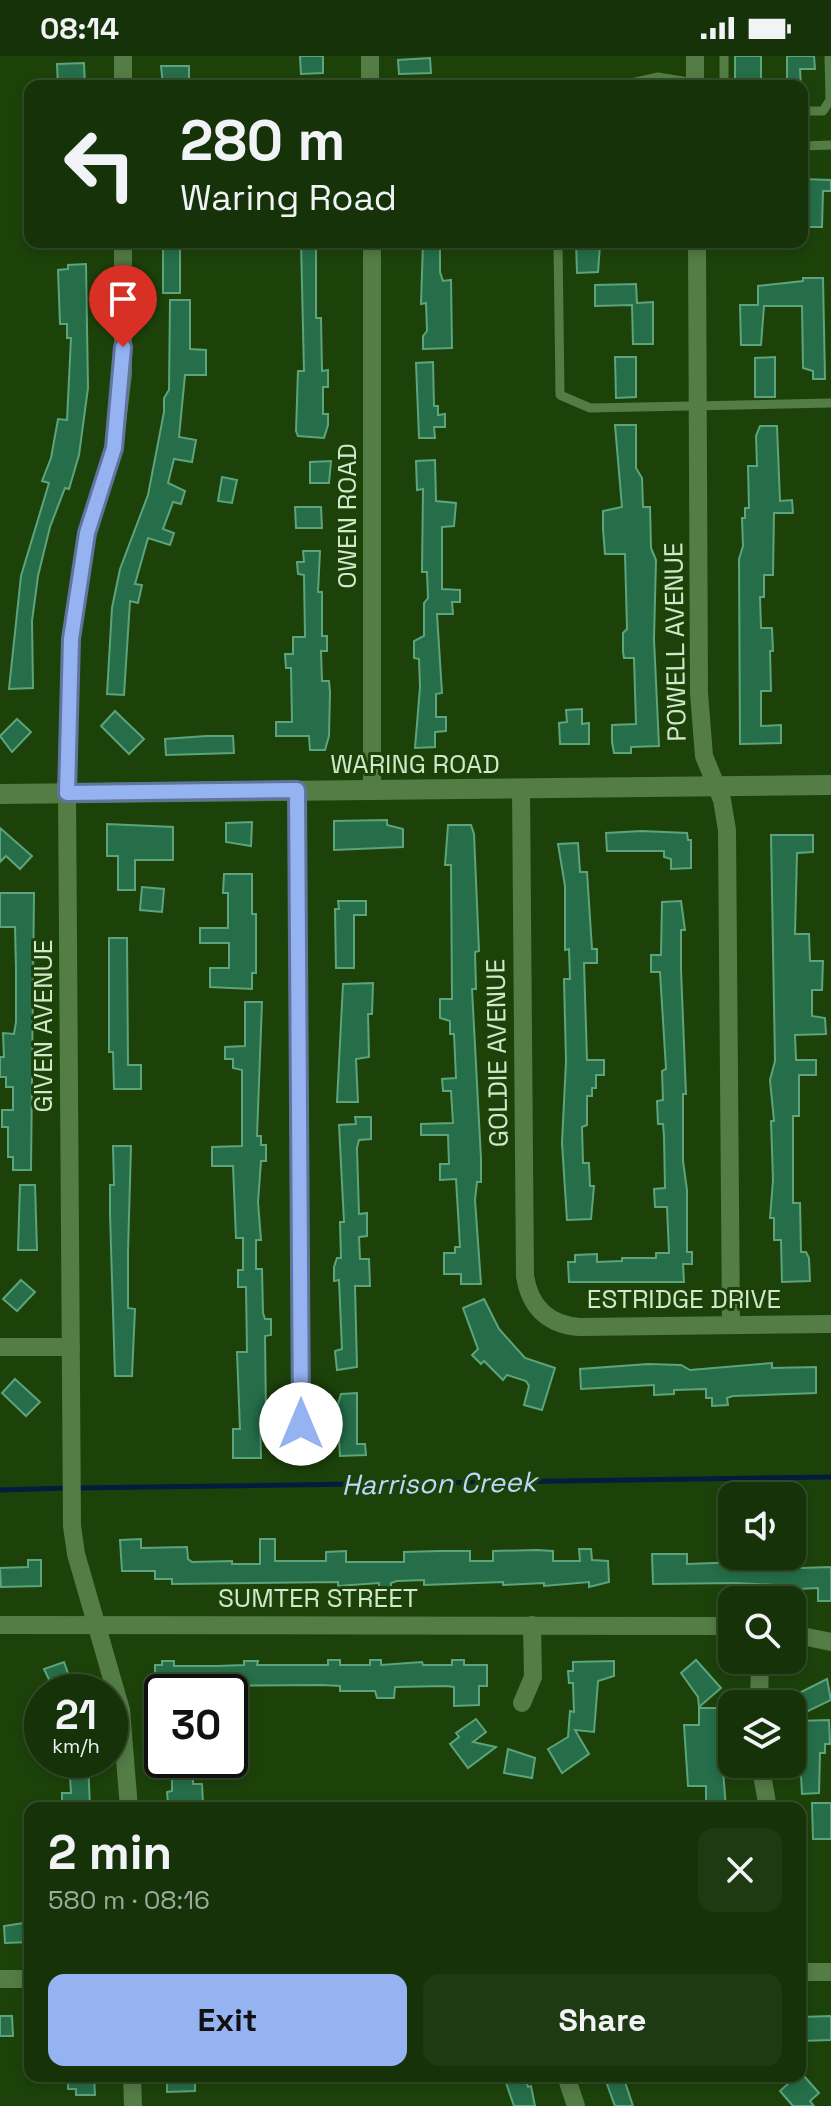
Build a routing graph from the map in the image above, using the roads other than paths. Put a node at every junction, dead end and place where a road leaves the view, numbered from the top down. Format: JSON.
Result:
{"nodes":[{"id":1,"x":123,"y":56,"type":"edge"},
{"id":2,"x":370,"y":56,"type":"edge"},
{"id":3,"x":695,"y":56,"type":"edge"},
{"id":4,"x":724,"y":56,"type":"edge"},
{"id":5,"x":829,"y":56,"type":"edge"},
{"id":6,"x":123,"y":80,"type":"edge"},
{"id":7,"x":370,"y":80,"type":"edge"},
{"id":8,"x":645,"y":80,"type":"edge"},
{"id":9,"x":672,"y":80,"type":"edge"},
{"id":10,"x":695,"y":80,"type":"edge"},
{"id":11,"x":724,"y":80,"type":"edge"},
{"id":12,"x":808,"y":111,"type":"edge"},
{"id":13,"x":831,"y":145,"type":"edge"},
{"id":14,"x":808,"y":146,"type":"edge"},
{"id":15,"x":123,"y":248,"type":"edge"},
{"id":16,"x":372,"y":248,"type":"edge"},
{"id":17,"x":558,"y":248,"type":"edge"},
{"id":18,"x":697,"y":248,"type":"edge"},
{"id":19,"x":831,"y":403,"type":"edge"},
{"id":20,"x":698,"y":406,"type":"junction"},
{"id":21,"x":716,"y":785,"type":"junction"},
{"id":22,"x":831,"y":785,"type":"edge"},
{"id":23,"x":521,"y":789,"type":"junction"},
{"id":24,"x":297,"y":790,"type":"junction"},
{"id":25,"x":372,"y":790,"type":"junction"},
{"id":26,"x":67,"y":793,"type":"junction"},
{"id":27,"x":0,"y":794,"type":"edge"},
{"id":28,"x":541,"y":1312,"type":"joint"},
{"id":29,"x":831,"y":1324,"type":"edge"},
{"id":30,"x":731,"y":1325,"type":"junction"},
{"id":31,"x":0,"y":1347,"type":"edge"},
{"id":32,"x":71,"y":1347,"type":"junction"},
{"id":33,"x":301,"y":1424,"type":"dead end"},
{"id":34,"x":98,"y":1624,"type":"junction"},
{"id":35,"x":0,"y":1625,"type":"edge"},
{"id":36,"x":532,"y":1625,"type":"junction"},
{"id":37,"x":718,"y":1626,"type":"edge"},
{"id":38,"x":806,"y":1637,"type":"edge"},
{"id":39,"x":831,"y":1642,"type":"edge"},
{"id":40,"x":522,"y":1703,"type":"dead end"},
{"id":41,"x":763,"y":1778,"type":"edge"},
{"id":42,"x":129,"y":1802,"type":"edge"},
{"id":43,"x":767,"y":1802,"type":"edge"},
{"id":44,"x":806,"y":1972,"type":"edge"},
{"id":45,"x":831,"y":1972,"type":"edge"},
{"id":46,"x":0,"y":1979,"type":"edge"},
{"id":47,"x":24,"y":1979,"type":"edge"},
{"id":48,"x":132,"y":2082,"type":"edge"},
{"id":49,"x":568,"y":2082,"type":"edge"},
{"id":50,"x":133,"y":2106,"type":"edge"},
{"id":51,"x":576,"y":2106,"type":"edge"}],
"edges":[{"from":1,"to":6,"type":"street"},
{"from":2,"to":7,"type":"street"},
{"from":3,"to":10,"type":"street"},
{"from":4,"to":11,"type":"lane"},
{"from":5,"to":12,"type":"lane"},
{"from":8,"to":9,"type":"lane"},
{"from":13,"to":14,"type":"lane"},
{"from":15,"to":26,"type":"street","name":"GIVEN AVENUE"},
{"from":16,"to":25,"type":"street","name":"OWEN ROAD"},
{"from":17,"to":20,"type":"lane"},
{"from":18,"to":20,"type":"street","name":"POWELL AVENUE"},
{"from":19,"to":20,"type":"lane"},
{"from":20,"to":21,"type":"street","name":"POWELL AVENUE"},
{"from":21,"to":22,"type":"street","name":"WARING ROAD"},
{"from":21,"to":23,"type":"street","name":"WARING ROAD"},
{"from":21,"to":30,"type":"street","name":"POWELL AVENUE"},
{"from":23,"to":25,"type":"street","name":"WARING ROAD"},
{"from":23,"to":28,"type":"street","name":"GOLDIE AVENUE"},
{"from":24,"to":25,"type":"street","name":"WARING ROAD"},
{"from":24,"to":26,"type":"street","name":"WARING ROAD"},
{"from":24,"to":33,"type":"street"},
{"from":26,"to":27,"type":"street","name":"WARING ROAD"},
{"from":26,"to":32,"type":"street","name":"GIVEN AVENUE"},
{"from":28,"to":30,"type":"street","name":"ESTRIDGE DRIVE"},
{"from":29,"to":30,"type":"street","name":"ESTRIDGE DRIVE"},
{"from":31,"to":32,"type":"street"},
{"from":32,"to":34,"type":"street","name":"GIVEN AVENUE"},
{"from":34,"to":35,"type":"street","name":"SUMTER STREET"},
{"from":34,"to":36,"type":"street","name":"SUMTER STREET"},
{"from":34,"to":42,"type":"street","name":"GIVEN AVENUE"},
{"from":36,"to":37,"type":"street","name":"SUMTER STREET"},
{"from":36,"to":40,"type":"street"},
{"from":38,"to":39,"type":"street"},
{"from":41,"to":43,"type":"street"},
{"from":44,"to":45,"type":"street"},
{"from":46,"to":47,"type":"street"},
{"from":48,"to":50,"type":"street"},
{"from":49,"to":51,"type":"street"}]}
